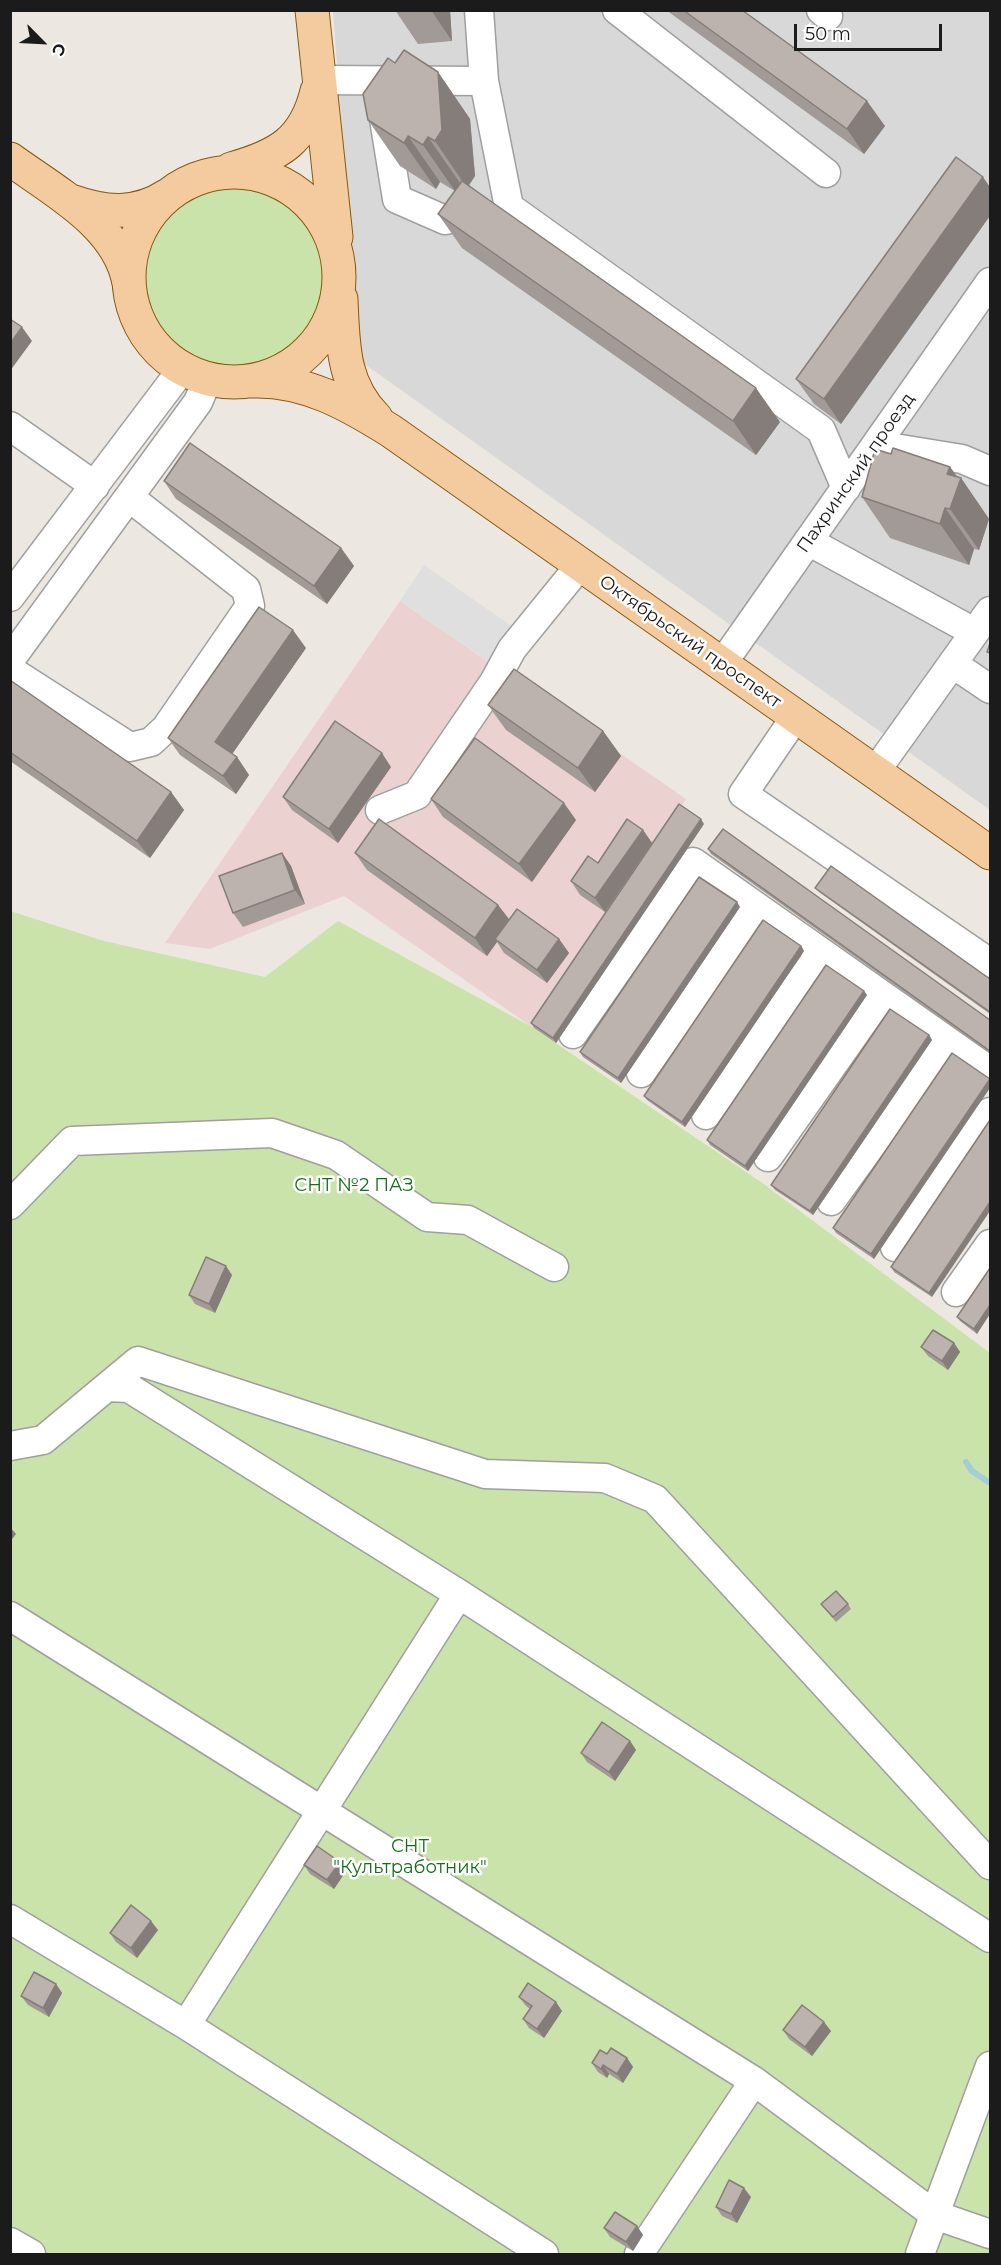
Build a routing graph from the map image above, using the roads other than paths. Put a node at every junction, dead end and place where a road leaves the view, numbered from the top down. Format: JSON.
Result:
{"nodes":[{"id":1,"x":312,"y":10,"type":"edge"},
{"id":2,"x":479,"y":10,"type":"edge"},
{"id":3,"x":617,"y":10,"type":"edge"},
{"id":4,"x":318,"y":80,"type":"junction"},
{"id":5,"x":378,"y":80,"type":"junction"},
{"id":6,"x":484,"y":81,"type":"junction"},
{"id":7,"x":10,"y":159,"type":"edge"},
{"id":8,"x":217,"y":173,"type":"junction"},
{"id":9,"x":826,"y":173,"type":"dead end"},
{"id":10,"x":179,"y":188,"type":"junction"},
{"id":11,"x":57,"y":194,"type":"junction"},
{"id":12,"x":509,"y":207,"type":"junction"},
{"id":13,"x":339,"y":269,"type":"junction"},
{"id":14,"x":990,"y":282,"type":"edge"},
{"id":15,"x":131,"y":294,"type":"junction"},
{"id":16,"x":196,"y":374,"type":"junction"},
{"id":17,"x":252,"y":381,"type":"junction"},
{"id":18,"x":10,"y":426,"type":"edge"},
{"id":19,"x":391,"y":431,"type":"junction"},
{"id":20,"x":876,"y":445,"type":"junction"},
{"id":21,"x":990,"y":471,"type":"edge"},
{"id":22,"x":95,"y":486,"type":"junction"},
{"id":23,"x":846,"y":488,"type":"junction"},
{"id":24,"x":129,"y":497,"type":"junction"},
{"id":25,"x":808,"y":541,"type":"junction"},
{"id":26,"x":581,"y":564,"type":"junction"},
{"id":27,"x":10,"y":597,"type":"edge"},
{"id":28,"x":982,"y":621,"type":"edge"},
{"id":29,"x":10,"y":660,"type":"edge"},
{"id":30,"x":722,"y":664,"type":"junction"},
{"id":31,"x":953,"y":664,"type":"junction"},
{"id":32,"x":10,"y":670,"type":"edge"},
{"id":33,"x":990,"y":689,"type":"edge"},
{"id":34,"x":796,"y":716,"type":"junction"},
{"id":35,"x":875,"y":771,"type":"junction"},
{"id":36,"x":380,"y":810,"type":"dead end"},
{"id":37,"x":990,"y":853,"type":"edge"},
{"id":38,"x":758,"y":907,"type":"junction"},
{"id":39,"x":820,"y":952,"type":"junction"},
{"id":40,"x":990,"y":963,"type":"edge"},
{"id":41,"x":882,"y":995,"type":"junction"},
{"id":42,"x":573,"y":1034,"type":"dead end"},
{"id":43,"x":947,"y":1041,"type":"junction"},
{"id":44,"x":990,"y":1071,"type":"edge"},
{"id":45,"x":641,"y":1073,"type":"dead end"},
{"id":46,"x":990,"y":1112,"type":"edge"},
{"id":47,"x":706,"y":1115,"type":"dead end"},
{"id":48,"x":768,"y":1157,"type":"dead end"},
{"id":49,"x":831,"y":1201,"type":"dead end"},
{"id":50,"x":10,"y":1205,"type":"edge"},
{"id":51,"x":990,"y":1244,"type":"edge"},
{"id":52,"x":895,"y":1247,"type":"dead end"},
{"id":53,"x":554,"y":1267,"type":"dead end"},
{"id":54,"x":956,"y":1292,"type":"dead end"},
{"id":55,"x":107,"y":1387,"type":"junction"},
{"id":56,"x":10,"y":1446,"type":"edge"},
{"id":57,"x":459,"y":1594,"type":"junction"},
{"id":58,"x":10,"y":1616,"type":"edge"},
{"id":59,"x":323,"y":1812,"type":"junction"},
{"id":60,"x":990,"y":1864,"type":"edge"},
{"id":61,"x":10,"y":1919,"type":"edge"},
{"id":62,"x":990,"y":1938,"type":"edge"},
{"id":63,"x":186,"y":2025,"type":"junction"},
{"id":64,"x":990,"y":2066,"type":"edge"},
{"id":65,"x":754,"y":2081,"type":"junction"},
{"id":66,"x":935,"y":2215,"type":"junction"},
{"id":67,"x":990,"y":2235,"type":"edge"},
{"id":68,"x":10,"y":2242,"type":"edge"},
{"id":69,"x":31,"y":2254,"type":"edge"},
{"id":70,"x":544,"y":2254,"type":"edge"},
{"id":71,"x":639,"y":2254,"type":"edge"},
{"id":72,"x":920,"y":2254,"type":"edge"}],
"edges":[{"from":1,"to":4,"type":"main road"},
{"from":2,"to":6,"type":"street"},
{"from":3,"to":9,"type":"street"},
{"from":4,"to":5,"type":"street"},
{"from":4,"to":8,"type":"main road"},
{"from":4,"to":13,"type":"main road"},
{"from":5,"to":6,"type":"street"},
{"from":5,"to":12,"type":"street"},
{"from":6,"to":12,"type":"street"},
{"from":7,"to":11,"type":"main road"},
{"from":8,"to":10,"type":"main road"},
{"from":8,"to":13,"type":"main road"},
{"from":10,"to":11,"type":"main road"},
{"from":10,"to":15,"type":"main road"},
{"from":11,"to":15,"type":"main road"},
{"from":12,"to":23,"type":"street"},
{"from":13,"to":17,"type":"main road"},
{"from":13,"to":19,"type":"main road","name":"Октябрьский проспект"},
{"from":14,"to":20,"type":"street","name":"Пахринский проезд"},
{"from":15,"to":16,"type":"main road"},
{"from":16,"to":17,"type":"main road"},
{"from":16,"to":22,"type":"street"},
{"from":16,"to":24,"type":"street"},
{"from":17,"to":19,"type":"main road","name":"Октябрьский проспект"},
{"from":18,"to":22,"type":"street"},
{"from":19,"to":26,"type":"main road","name":"Октябрьский проспект"},
{"from":20,"to":21,"type":"street"},
{"from":20,"to":23,"type":"street","name":"Пахринский проезд"},
{"from":22,"to":27,"type":"street"},
{"from":23,"to":25,"type":"street","name":"Пахринский проезд"},
{"from":24,"to":29,"type":"street"},
{"from":24,"to":32,"type":"street"},
{"from":25,"to":28,"type":"street"},
{"from":25,"to":30,"type":"street","name":"Пахринский проезд"},
{"from":26,"to":30,"type":"main road","name":"Октябрьский проспект"},
{"from":26,"to":36,"type":"street"},
{"from":28,"to":31,"type":"street"},
{"from":30,"to":34,"type":"main road","name":"Октябрьский проспект"},
{"from":31,"to":33,"type":"street"},
{"from":31,"to":35,"type":"street"},
{"from":34,"to":35,"type":"main road","name":"Октябрьский проспект"},
{"from":34,"to":40,"type":"street"},
{"from":35,"to":37,"type":"main road","name":"Октябрьский проспект"},
{"from":38,"to":39,"type":"street"},
{"from":38,"to":42,"type":"street"},
{"from":38,"to":45,"type":"street"},
{"from":39,"to":41,"type":"street"},
{"from":39,"to":47,"type":"street"},
{"from":41,"to":43,"type":"street"},
{"from":41,"to":48,"type":"street"},
{"from":43,"to":44,"type":"street"},
{"from":43,"to":49,"type":"street"},
{"from":46,"to":52,"type":"street"},
{"from":50,"to":53,"type":"street"},
{"from":51,"to":54,"type":"street"},
{"from":55,"to":56,"type":"street"},
{"from":55,"to":57,"type":"street"},
{"from":55,"to":60,"type":"street"},
{"from":57,"to":59,"type":"street"},
{"from":57,"to":62,"type":"street"},
{"from":58,"to":59,"type":"street"},
{"from":59,"to":63,"type":"street"},
{"from":59,"to":65,"type":"street"},
{"from":61,"to":63,"type":"street"},
{"from":63,"to":70,"type":"street"},
{"from":64,"to":66,"type":"street"},
{"from":65,"to":66,"type":"street"},
{"from":65,"to":71,"type":"street"},
{"from":66,"to":67,"type":"street"},
{"from":66,"to":72,"type":"street"},
{"from":68,"to":69,"type":"street"}]}
